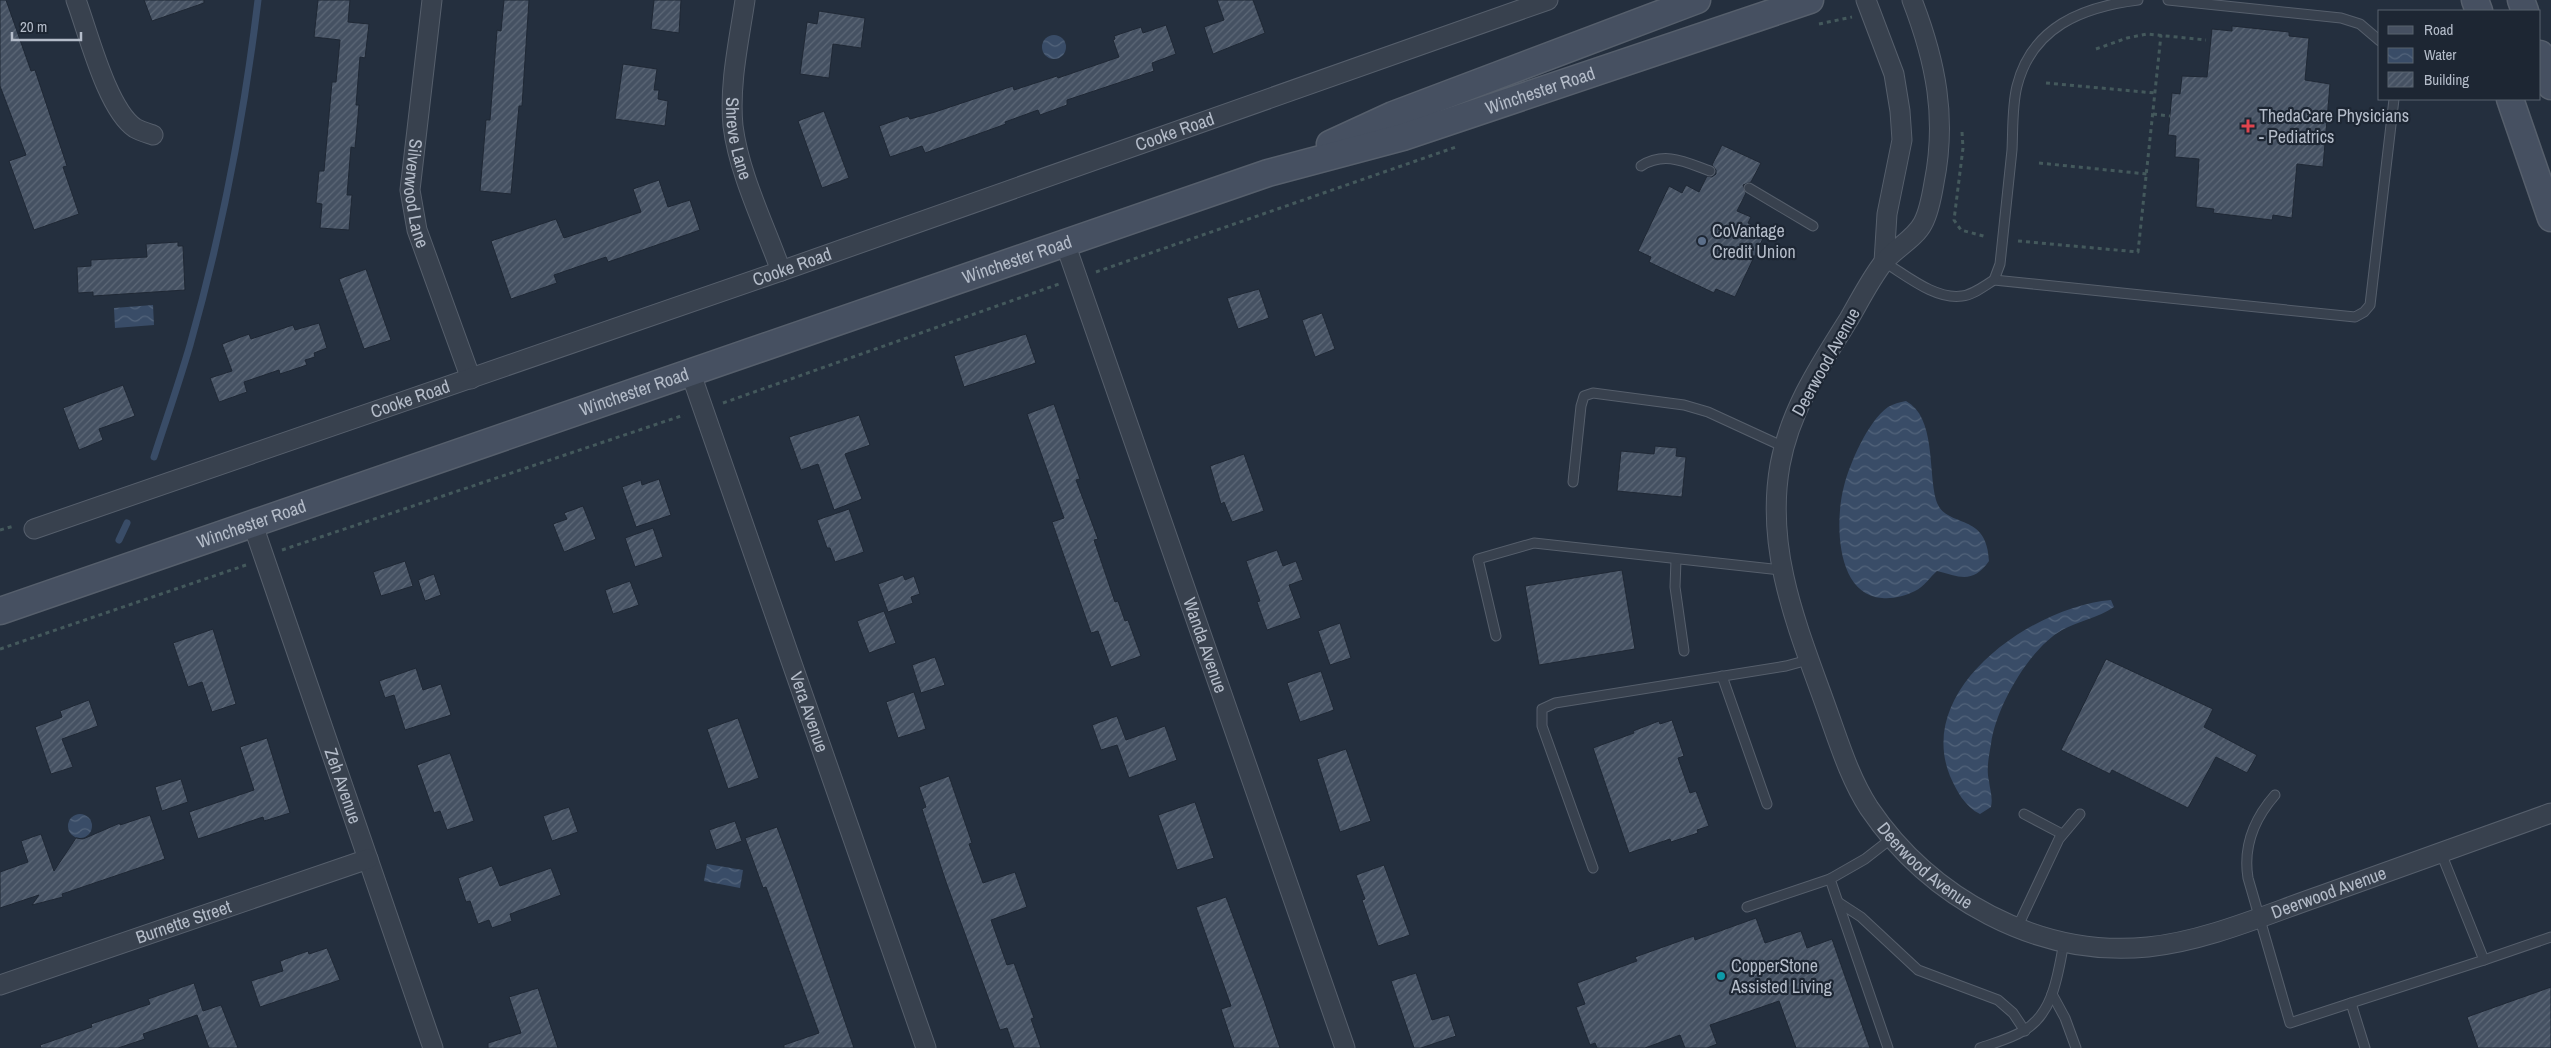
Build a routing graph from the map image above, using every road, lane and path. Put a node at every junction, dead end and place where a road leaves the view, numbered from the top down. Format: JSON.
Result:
{"nodes":[{"id":1,"x":76,"y":0,"type":"edge"},
{"id":2,"x":432,"y":0,"type":"edge"},
{"id":3,"x":745,"y":0,"type":"edge"},
{"id":4,"x":1548,"y":0,"type":"edge"},
{"id":5,"x":1697,"y":0,"type":"edge"},
{"id":6,"x":1810,"y":0,"type":"edge"},
{"id":7,"x":1912,"y":0,"type":"edge"},
{"id":8,"x":2138,"y":0,"type":"edge"},
{"id":9,"x":2168,"y":0,"type":"edge"},
{"id":10,"x":1868,"y":4,"type":"edge"},
{"id":11,"x":1811,"y":27,"type":"dead end"},
{"id":12,"x":2161,"y":35,"type":"junction"},
{"id":13,"x":2378,"y":39,"type":"edge"},
{"id":14,"x":2206,"y":40,"type":"dead end"},
{"id":15,"x":2096,"y":49,"type":"dead end"},
{"id":16,"x":2541,"y":57,"type":"edge"},
{"id":17,"x":2046,"y":83,"type":"dead end"},
{"id":18,"x":2551,"y":86,"type":"edge"},
{"id":19,"x":2155,"y":93,"type":"junction"},
{"id":20,"x":2394,"y":100,"type":"edge"},
{"id":21,"x":2510,"y":100,"type":"edge"},
{"id":22,"x":2153,"y":114,"type":"junction"},
{"id":23,"x":2170,"y":116,"type":"dead end"},
{"id":24,"x":1962,"y":128,"type":"dead end"},
{"id":25,"x":152,"y":135,"type":"dead end"},
{"id":26,"x":1458,"y":147,"type":"dead end"},
{"id":27,"x":2039,"y":163,"type":"dead end"},
{"id":28,"x":1641,"y":166,"type":"dead end"},
{"id":29,"x":1710,"y":171,"type":"dead end"},
{"id":30,"x":1268,"y":172,"type":"junction"},
{"id":31,"x":2146,"y":174,"type":"junction"},
{"id":32,"x":1749,"y":188,"type":"dead end"},
{"id":33,"x":2551,"y":218,"type":"edge"},
{"id":34,"x":1813,"y":226,"type":"dead end"},
{"id":35,"x":2002,"y":239,"type":"junction"},
{"id":36,"x":1064,"y":243,"type":"junction"},
{"id":37,"x":1884,"y":262,"type":"junction"},
{"id":38,"x":781,"y":272,"type":"junction"},
{"id":39,"x":1078,"y":278,"type":"junction"},
{"id":40,"x":1994,"y":280,"type":"junction"},
{"id":41,"x":690,"y":374,"type":"junction"},
{"id":42,"x":471,"y":379,"type":"junction"},
{"id":43,"x":703,"y":409,"type":"junction"},
{"id":44,"x":1785,"y":447,"type":"junction"},
{"id":45,"x":1573,"y":482,"type":"dead end"},
{"id":46,"x":253,"y":525,"type":"junction"},
{"id":47,"x":34,"y":529,"type":"dead end"},
{"id":48,"x":264,"y":559,"type":"junction"},
{"id":49,"x":1676,"y":560,"type":"junction"},
{"id":50,"x":1781,"y":570,"type":"junction"},
{"id":51,"x":0,"y":611,"type":"edge"},
{"id":52,"x":1496,"y":636,"type":"dead end"},
{"id":53,"x":0,"y":649,"type":"edge"},
{"id":54,"x":1684,"y":651,"type":"dead end"},
{"id":55,"x":1808,"y":660,"type":"junction"},
{"id":56,"x":1722,"y":676,"type":"junction"},
{"id":57,"x":2275,"y":795,"type":"dead end"},
{"id":58,"x":1767,"y":804,"type":"dead end"},
{"id":59,"x":2551,"y":813,"type":"edge"},
{"id":60,"x":2024,"y":814,"type":"dead end"},
{"id":61,"x":2080,"y":814,"type":"dead end"},
{"id":62,"x":2062,"y":834,"type":"junction"},
{"id":63,"x":1892,"y":838,"type":"junction"},
{"id":64,"x":2440,"y":853,"type":"junction"},
{"id":65,"x":368,"y":859,"type":"junction"},
{"id":66,"x":1593,"y":868,"type":"dead end"},
{"id":67,"x":1830,"y":878,"type":"junction"},
{"id":68,"x":1838,"y":902,"type":"junction"},
{"id":69,"x":1747,"y":907,"type":"dead end"},
{"id":70,"x":2260,"y":917,"type":"junction"},
{"id":71,"x":2017,"y":929,"type":"junction"},
{"id":72,"x":2551,"y":937,"type":"edge"},
{"id":73,"x":2064,"y":942,"type":"junction"},
{"id":74,"x":2484,"y":960,"type":"junction"},
{"id":75,"x":0,"y":985,"type":"edge"},
{"id":76,"x":2052,"y":994,"type":"junction"},
{"id":77,"x":2351,"y":1003,"type":"junction"},
{"id":78,"x":2025,"y":1031,"type":"junction"},
{"id":79,"x":433,"y":1048,"type":"edge"},
{"id":80,"x":926,"y":1048,"type":"edge"},
{"id":81,"x":1345,"y":1048,"type":"edge"},
{"id":82,"x":1888,"y":1048,"type":"edge"},
{"id":83,"x":1980,"y":1048,"type":"edge"},
{"id":84,"x":2076,"y":1048,"type":"edge"},
{"id":85,"x":2366,"y":1048,"type":"edge"}],
"edges":[{"from":1,"to":25,"type":"street"},
{"from":2,"to":42,"type":"street","name":"Silverwood Lane"},
{"from":3,"to":38,"type":"street","name":"Shreve Lane"},
{"from":4,"to":38,"type":"street","name":"Cooke Road"},
{"from":5,"to":30,"type":"main road","name":"Winchester Road"},
{"from":6,"to":30,"type":"main road","name":"Winchester Road"},
{"from":7,"to":37,"type":"street","name":"Deerwood Avenue"},
{"from":8,"to":35,"type":"lane"},
{"from":9,"to":13,"type":"lane"},
{"from":10,"to":11,"type":"path"},
{"from":10,"to":37,"type":"street","name":"Deerwood Avenue"},
{"from":12,"to":14,"type":"path"},
{"from":12,"to":15,"type":"path"},
{"from":12,"to":19,"type":"path"},
{"from":16,"to":18,"type":"main road"},
{"from":17,"to":19,"type":"path"},
{"from":19,"to":22,"type":"path"},
{"from":20,"to":40,"type":"lane"},
{"from":21,"to":33,"type":"main road"},
{"from":22,"to":23,"type":"path"},
{"from":22,"to":31,"type":"path"},
{"from":24,"to":35,"type":"path"},
{"from":26,"to":39,"type":"path"},
{"from":27,"to":31,"type":"path"},
{"from":28,"to":29,"type":"lane"},
{"from":30,"to":36,"type":"main road","name":"Winchester Road"},
{"from":31,"to":35,"type":"path"},
{"from":32,"to":34,"type":"lane"},
{"from":35,"to":40,"type":"lane"},
{"from":36,"to":39,"type":"street","name":"Wanda Avenue"},
{"from":36,"to":41,"type":"main road","name":"Winchester Road"},
{"from":37,"to":40,"type":"lane"},
{"from":37,"to":44,"type":"street","name":"Deerwood Avenue"},
{"from":38,"to":42,"type":"street","name":"Cooke Road"},
{"from":39,"to":43,"type":"path"},
{"from":39,"to":81,"type":"street","name":"Wanda Avenue"},
{"from":41,"to":43,"type":"street","name":"Vera Avenue"},
{"from":41,"to":46,"type":"main road","name":"Winchester Road"},
{"from":42,"to":47,"type":"street","name":"Cooke Road"},
{"from":43,"to":48,"type":"path"},
{"from":43,"to":80,"type":"street","name":"Vera Avenue"},
{"from":44,"to":45,"type":"lane"},
{"from":44,"to":50,"type":"street","name":"Deerwood Avenue"},
{"from":46,"to":48,"type":"street","name":"Zeh Avenue"},
{"from":46,"to":51,"type":"main road","name":"Winchester Road"},
{"from":48,"to":53,"type":"path"},
{"from":48,"to":65,"type":"street","name":"Zeh Avenue"},
{"from":49,"to":50,"type":"lane"},
{"from":49,"to":52,"type":"lane"},
{"from":49,"to":54,"type":"lane"},
{"from":50,"to":55,"type":"street","name":"Deerwood Avenue"},
{"from":55,"to":56,"type":"lane"},
{"from":55,"to":63,"type":"street","name":"Deerwood Avenue"},
{"from":56,"to":58,"type":"lane"},
{"from":56,"to":66,"type":"lane"},
{"from":57,"to":70,"type":"lane"},
{"from":59,"to":64,"type":"street","name":"Deerwood Avenue"},
{"from":60,"to":62,"type":"lane"},
{"from":61,"to":62,"type":"lane"},
{"from":62,"to":71,"type":"lane"},
{"from":63,"to":67,"type":"lane"},
{"from":63,"to":71,"type":"street","name":"Deerwood Avenue"},
{"from":64,"to":70,"type":"street","name":"Deerwood Avenue"},
{"from":64,"to":74,"type":"lane"},
{"from":65,"to":75,"type":"street","name":"Burnette Street"},
{"from":65,"to":79,"type":"street","name":"Zeh Avenue"},
{"from":67,"to":68,"type":"lane"},
{"from":67,"to":69,"type":"lane"},
{"from":68,"to":78,"type":"lane"},
{"from":68,"to":82,"type":"lane"},
{"from":70,"to":73,"type":"street","name":"Deerwood Avenue"},
{"from":70,"to":77,"type":"lane"},
{"from":71,"to":73,"type":"street","name":"Deerwood Avenue"},
{"from":72,"to":74,"type":"lane"},
{"from":73,"to":76,"type":"lane"},
{"from":74,"to":77,"type":"lane"},
{"from":76,"to":78,"type":"lane"},
{"from":76,"to":84,"type":"lane"},
{"from":77,"to":85,"type":"lane"},
{"from":78,"to":83,"type":"lane"}]}
